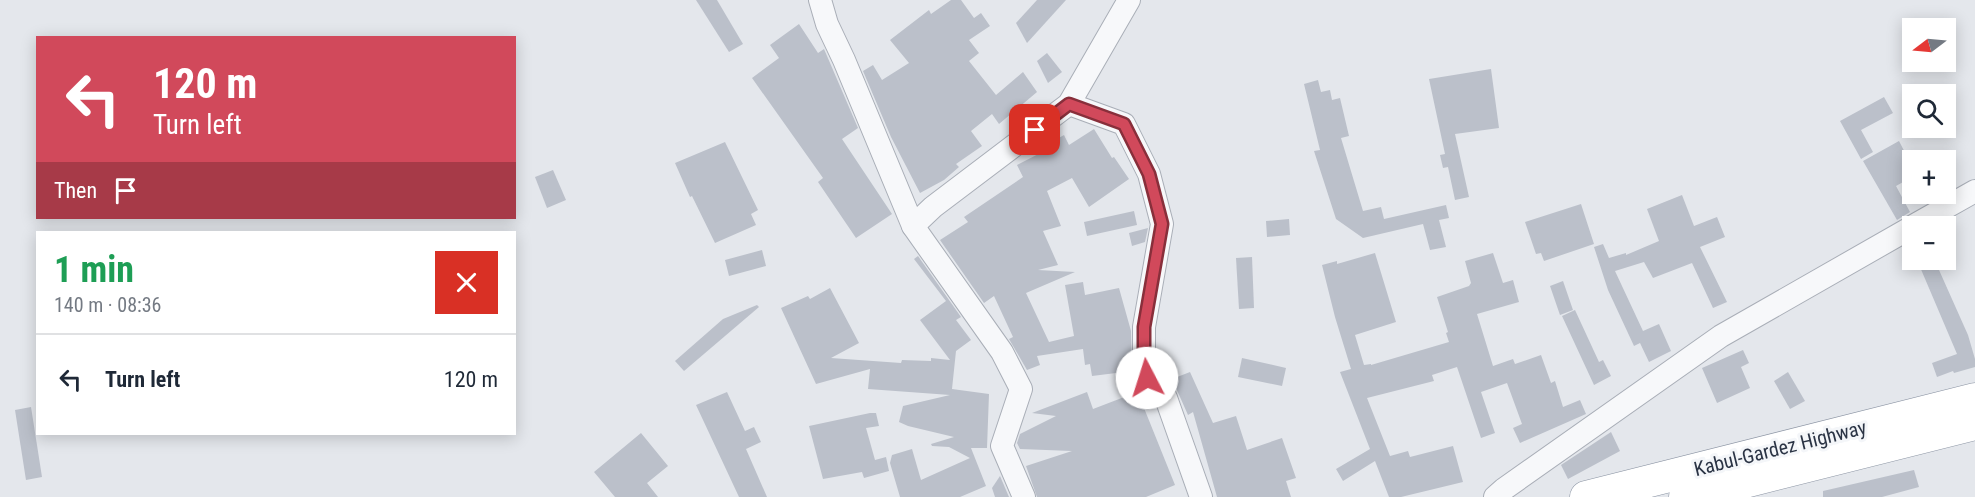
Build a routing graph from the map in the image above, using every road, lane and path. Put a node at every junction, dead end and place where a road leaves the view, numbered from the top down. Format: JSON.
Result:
{"nodes":[{"id":1,"x":820,"y":0,"type":"edge"},
{"id":2,"x":1129,"y":0,"type":"edge"},
{"id":3,"x":1069,"y":104,"type":"junction"},
{"id":4,"x":1975,"y":191,"type":"edge"},
{"id":5,"x":1932,"y":216,"type":"edge"},
{"id":6,"x":913,"y":226,"type":"junction"},
{"id":7,"x":1902,"y":233,"type":"edge"},
{"id":8,"x":1975,"y":399,"type":"edge"},
{"id":9,"x":1975,"y":424,"type":"edge"},
{"id":10,"x":1024,"y":497,"type":"edge"},
{"id":11,"x":1201,"y":497,"type":"edge"},
{"id":12,"x":1495,"y":497,"type":"edge"},
{"id":13,"x":1586,"y":497,"type":"edge"},
{"id":14,"x":1686,"y":497,"type":"edge"}],
"edges":[{"from":1,"to":6,"type":"street"},
{"from":2,"to":3,"type":"street"},
{"from":3,"to":6,"type":"street"},
{"from":3,"to":11,"type":"street"},
{"from":4,"to":5,"type":"street"},
{"from":6,"to":10,"type":"street"},
{"from":7,"to":12,"type":"street"},
{"from":8,"to":13,"type":"highway","name":"Kabul-Gardez Highway"},
{"from":9,"to":14,"type":"highway","name":"Kabul-Gardez Highway"}]}
